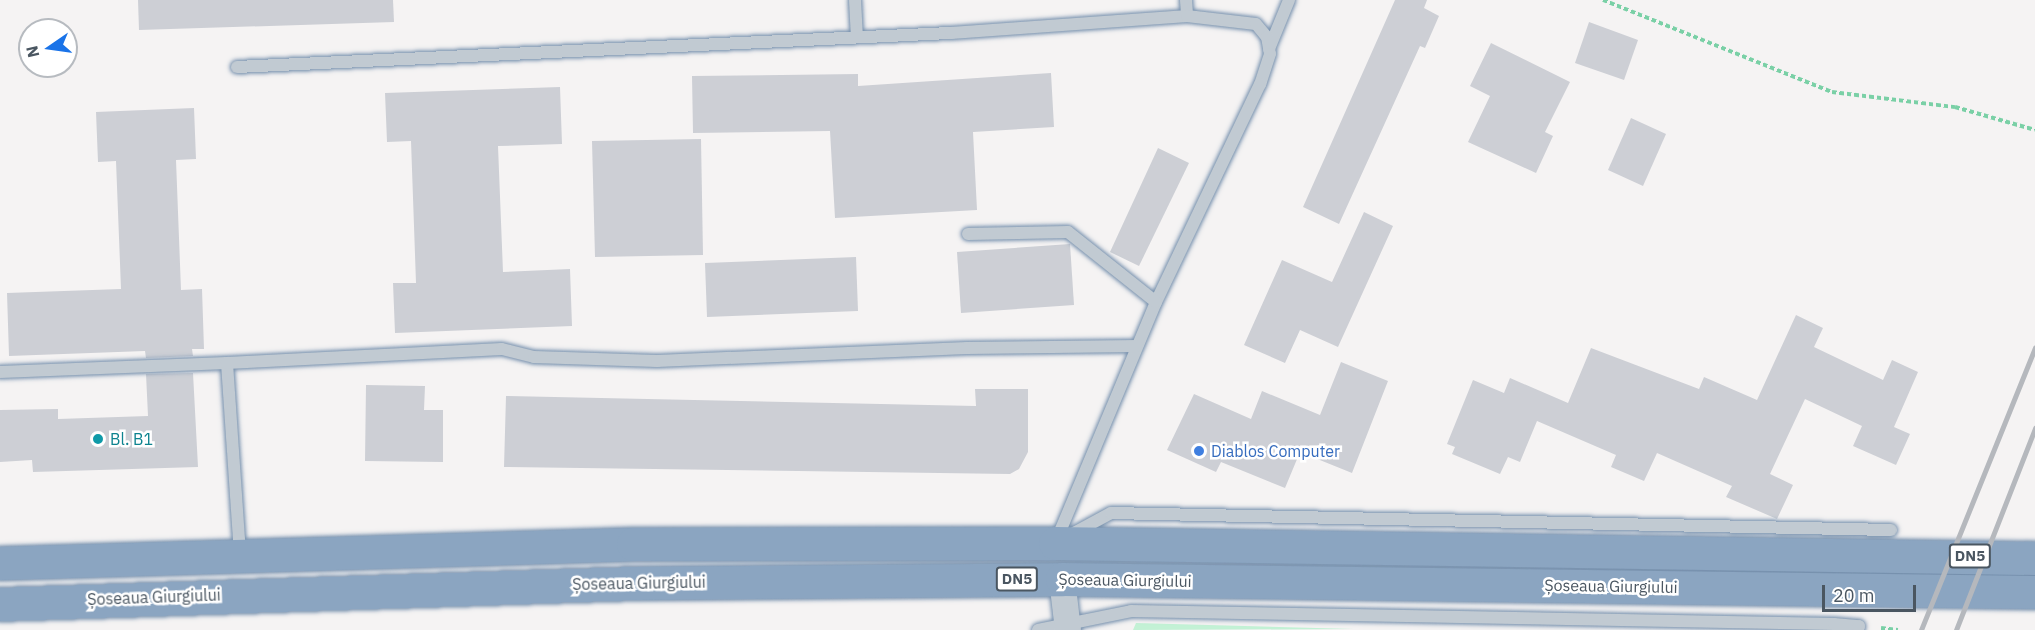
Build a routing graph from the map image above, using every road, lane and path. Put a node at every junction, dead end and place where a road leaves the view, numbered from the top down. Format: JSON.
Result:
{"nodes":[{"id":1,"x":855,"y":0,"type":"edge"},
{"id":2,"x":1186,"y":0,"type":"edge"},
{"id":3,"x":1289,"y":0,"type":"edge"},
{"id":4,"x":1603,"y":0,"type":"edge"},
{"id":5,"x":1187,"y":16,"type":"junction"},
{"id":6,"x":857,"y":37,"type":"junction"},
{"id":7,"x":1269,"y":50,"type":"junction"},
{"id":8,"x":237,"y":67,"type":"dead end"},
{"id":9,"x":2035,"y":130,"type":"edge"},
{"id":10,"x":968,"y":234,"type":"dead end"},
{"id":11,"x":1156,"y":302,"type":"junction"},
{"id":12,"x":1137,"y":346,"type":"junction"},
{"id":13,"x":227,"y":363,"type":"junction"},
{"id":14,"x":0,"y":372,"type":"edge"},
{"id":15,"x":1892,"y":530,"type":"dead end"},
{"id":16,"x":1055,"y":543,"type":"junction"},
{"id":17,"x":240,"y":554,"type":"junction"},
{"id":18,"x":2035,"y":558,"type":"edge"},
{"id":19,"x":0,"y":563,"type":"edge"},
{"id":20,"x":1062,"y":579,"type":"junction"},
{"id":21,"x":2035,"y":592,"type":"edge"},
{"id":22,"x":0,"y":604,"type":"edge"},
{"id":23,"x":1067,"y":628,"type":"edge"},
{"id":24,"x":1038,"y":630,"type":"edge"},
{"id":25,"x":1858,"y":630,"type":"edge"}],
"edges":[{"from":1,"to":6,"type":"lane"},
{"from":2,"to":5,"type":"lane"},
{"from":3,"to":7,"type":"lane"},
{"from":4,"to":9,"type":"path"},
{"from":5,"to":6,"type":"lane"},
{"from":5,"to":7,"type":"lane"},
{"from":6,"to":8,"type":"lane"},
{"from":7,"to":11,"type":"lane"},
{"from":10,"to":11,"type":"lane"},
{"from":11,"to":12,"type":"lane"},
{"from":12,"to":13,"type":"lane"},
{"from":12,"to":16,"type":"lane"},
{"from":13,"to":14,"type":"lane"},
{"from":13,"to":17,"type":"lane"},
{"from":15,"to":16,"type":"lane"},
{"from":16,"to":17,"type":"highway","name":"Șoseaua Giurgiului","number":"DN5"},
{"from":16,"to":18,"type":"highway","name":"Șoseaua Giurgiului","number":"DN5"},
{"from":17,"to":19,"type":"highway","name":"Șoseaua Giurgiului","number":"DN5"},
{"from":20,"to":21,"type":"highway","name":"Șoseaua Giurgiului","number":"DN5"},
{"from":20,"to":22,"type":"highway","name":"Șoseaua Giurgiului","number":"DN5"},
{"from":20,"to":23,"type":"street"},
{"from":23,"to":24,"type":"lane"},
{"from":23,"to":25,"type":"lane"}]}
